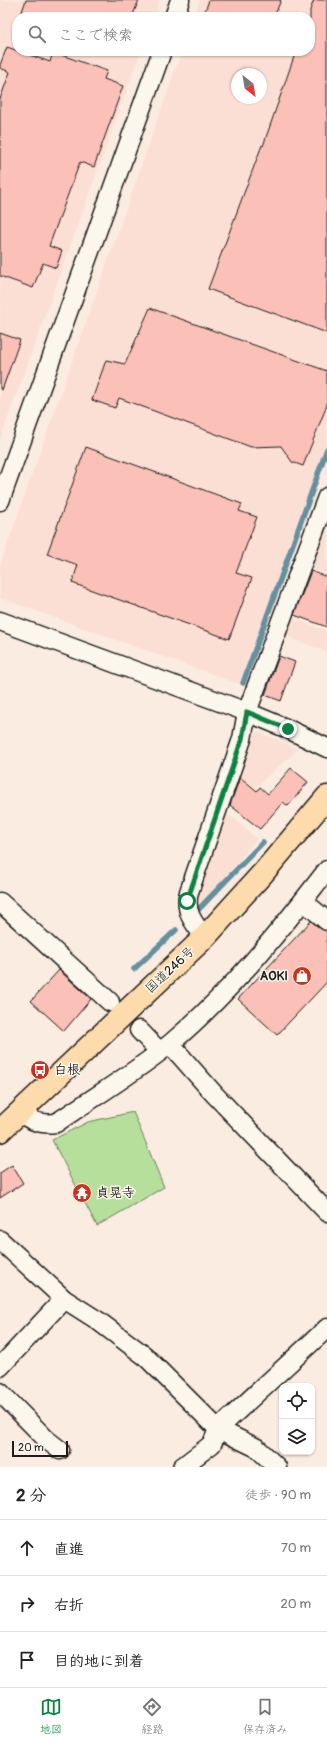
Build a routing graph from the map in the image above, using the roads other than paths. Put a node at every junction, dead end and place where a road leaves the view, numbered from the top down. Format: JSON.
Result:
{"nodes":[{"id":1,"x":180,"y":0,"type":"edge"},
{"id":2,"x":176,"y":12,"type":"edge"},
{"id":3,"x":160,"y":56,"type":"edge"},
{"id":4,"x":327,"y":497,"type":"edge"},
{"id":5,"x":0,"y":501,"type":"edge"},
{"id":6,"x":0,"y":621,"type":"edge"},
{"id":7,"x":247,"y":712,"type":"junction"},
{"id":8,"x":327,"y":748,"type":"edge"},
{"id":9,"x":327,"y":797,"type":"edge"},
{"id":10,"x":327,"y":870,"type":"edge"},
{"id":11,"x":303,"y":901,"type":"junction"},
{"id":12,"x":0,"y":902,"type":"edge"},
{"id":13,"x":327,"y":921,"type":"edge"},
{"id":14,"x":205,"y":937,"type":"junction"},
{"id":15,"x":110,"y":1002,"type":"dead end"},
{"id":16,"x":139,"y":1030,"type":"dead end"},
{"id":17,"x":165,"y":1048,"type":"junction"},
{"id":18,"x":19,"y":1113,"type":"junction"},
{"id":19,"x":0,"y":1131,"type":"edge"},
{"id":20,"x":327,"y":1212,"type":"edge"},
{"id":21,"x":0,"y":1240,"type":"edge"},
{"id":22,"x":64,"y":1299,"type":"junction"},
{"id":23,"x":327,"y":1328,"type":"edge"},
{"id":24,"x":0,"y":1367,"type":"edge"},
{"id":25,"x":0,"y":1392,"type":"edge"},
{"id":26,"x":218,"y":1429,"type":"junction"},
{"id":27,"x":60,"y":1450,"type":"dead end"},
{"id":28,"x":182,"y":1467,"type":"edge"},
{"id":29,"x":277,"y":1467,"type":"edge"}],
"edges":[{"from":1,"to":2,"type":"street"},
{"from":3,"to":5,"type":"street"},
{"from":4,"to":7,"type":"street"},
{"from":6,"to":7,"type":"street"},
{"from":7,"to":8,"type":"street"},
{"from":7,"to":14,"type":"street"},
{"from":9,"to":14,"type":"highway","name":"国道246号"},
{"from":10,"to":11,"type":"street"},
{"from":11,"to":13,"type":"street"},
{"from":11,"to":17,"type":"street"},
{"from":12,"to":15,"type":"street"},
{"from":14,"to":18,"type":"highway","name":"国道246号"},
{"from":16,"to":17,"type":"street"},
{"from":17,"to":18,"type":"street"},
{"from":17,"to":20,"type":"street"},
{"from":18,"to":19,"type":"highway","name":"国道246号"},
{"from":21,"to":22,"type":"street"},
{"from":22,"to":24,"type":"street"},
{"from":22,"to":26,"type":"street"},
{"from":23,"to":26,"type":"street"},
{"from":25,"to":27,"type":"street"},
{"from":26,"to":28,"type":"street"},
{"from":26,"to":29,"type":"street"}]}
